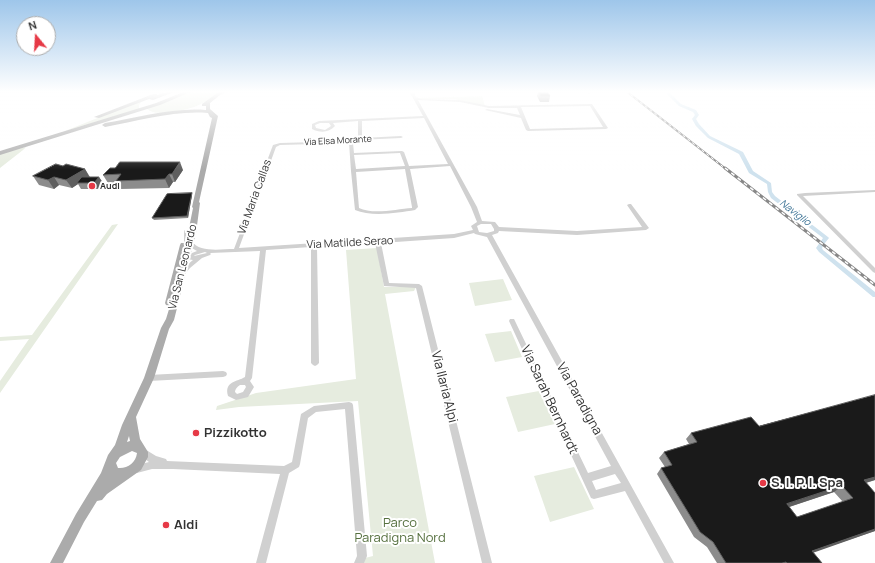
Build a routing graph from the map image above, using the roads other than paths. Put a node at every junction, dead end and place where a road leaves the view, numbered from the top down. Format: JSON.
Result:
{"nodes":[{"id":1,"x":97,"y":117,"type":"edge"},
{"id":2,"x":115,"y":117,"type":"edge"},
{"id":3,"x":150,"y":117,"type":"edge"},
{"id":4,"x":211,"y":117,"type":"edge"},
{"id":5,"x":215,"y":117,"type":"edge"},
{"id":6,"x":419,"y":117,"type":"edge"},
{"id":7,"x":425,"y":117,"type":"edge"},
{"id":8,"x":520,"y":117,"type":"edge"},
{"id":9,"x":599,"y":117,"type":"edge"},
{"id":10,"x":523,"y":118,"type":"joint"},
{"id":11,"x":360,"y":120,"type":"junction"},
{"id":12,"x":344,"y":121,"type":"junction"},
{"id":13,"x":324,"y":122,"type":"junction"},
{"id":14,"x":333,"y":126,"type":"junction"},
{"id":15,"x":401,"y":137,"type":"dead end"},
{"id":16,"x":352,"y":139,"type":"junction"},
{"id":17,"x":276,"y":145,"type":"joint"},
{"id":18,"x":0,"y":152,"type":"edge"},
{"id":19,"x":352,"y":154,"type":"junction"},
{"id":20,"x":451,"y":165,"type":"junction"},
{"id":21,"x":407,"y":167,"type":"junction"},
{"id":22,"x":203,"y":168,"type":"junction"},
{"id":23,"x":353,"y":171,"type":"junction"},
{"id":24,"x":875,"y":191,"type":"edge"},
{"id":25,"x":196,"y":203,"type":"junction"},
{"id":26,"x":629,"y":205,"type":"dead end"},
{"id":27,"x":480,"y":222,"type":"junction"},
{"id":28,"x":497,"y":229,"type":"junction"},
{"id":29,"x":187,"y":231,"type":"junction"},
{"id":30,"x":475,"y":231,"type":"junction"},
{"id":31,"x":489,"y":235,"type":"junction"},
{"id":32,"x":190,"y":242,"type":"junction"},
{"id":33,"x":378,"y":242,"type":"junction"},
{"id":34,"x":314,"y":245,"type":"junction"},
{"id":35,"x":263,"y":248,"type":"junction"},
{"id":36,"x":236,"y":250,"type":"junction"},
{"id":37,"x":209,"y":253,"type":"junction"},
{"id":38,"x":187,"y":257,"type":"junction"},
{"id":39,"x":875,"y":271,"type":"edge"},
{"id":40,"x":183,"y":274,"type":"junction"},
{"id":41,"x":175,"y":280,"type":"junction"},
{"id":42,"x":512,"y":321,"type":"dead end"},
{"id":43,"x":165,"y":330,"type":"junction"},
{"id":44,"x":314,"y":363,"type":"dead end"},
{"id":45,"x":223,"y":374,"type":"dead end"},
{"id":46,"x":149,"y":378,"type":"junction"},
{"id":47,"x":244,"y":382,"type":"dead end"},
{"id":48,"x":131,"y":418,"type":"junction"},
{"id":49,"x":142,"y":450,"type":"junction"},
{"id":50,"x":113,"y":460,"type":"junction"},
{"id":51,"x":172,"y":465,"type":"junction"},
{"id":52,"x":617,"y":469,"type":"junction"},
{"id":53,"x":285,"y":470,"type":"junction"},
{"id":54,"x":129,"y":472,"type":"junction"},
{"id":55,"x":586,"y":478,"type":"junction"},
{"id":56,"x":626,"y":486,"type":"junction"},
{"id":57,"x":80,"y":518,"type":"junction"},
{"id":58,"x":56,"y":563,"type":"edge"},
{"id":59,"x":261,"y":563,"type":"edge"},
{"id":60,"x":360,"y":563,"type":"edge"},
{"id":61,"x":487,"y":563,"type":"edge"},
{"id":62,"x":669,"y":563,"type":"edge"}],
"edges":[{"from":1,"to":18,"type":"main road"},
{"from":2,"to":18,"type":"main road"},
{"from":3,"to":18,"type":"main road"},
{"from":4,"to":22,"type":"main road","name":"Via San Leonardo"},
{"from":5,"to":22,"type":"main road","name":"Via San Leonardo"},
{"from":6,"to":11,"type":"street"},
{"from":7,"to":20,"type":"street"},
{"from":8,"to":10,"type":"street"},
{"from":9,"to":10,"type":"street"},
{"from":11,"to":12,"type":"street"},
{"from":11,"to":16,"type":"street"},
{"from":12,"to":13,"type":"street"},
{"from":12,"to":14,"type":"street"},
{"from":13,"to":14,"type":"street"},
{"from":13,"to":14,"type":"street"},
{"from":15,"to":16,"type":"street","name":"Via Elsa Morante"},
{"from":16,"to":17,"type":"street","name":"Via Elsa Morante"},
{"from":16,"to":19,"type":"street"},
{"from":17,"to":36,"type":"street","name":"Via Maria Callas"},
{"from":19,"to":21,"type":"street"},
{"from":19,"to":23,"type":"street"},
{"from":20,"to":21,"type":"street"},
{"from":20,"to":27,"type":"street"},
{"from":21,"to":23,"type":"street"},
{"from":21,"to":23,"type":"street"},
{"from":22,"to":25,"type":"main road","name":"Via San Leonardo"},
{"from":24,"to":39,"type":"street"},
{"from":25,"to":29,"type":"main road","name":"Via San Leonardo"},
{"from":25,"to":32,"type":"main road","name":"Via San Leonardo"},
{"from":26,"to":28,"type":"street"},
{"from":27,"to":28,"type":"street"},
{"from":27,"to":30,"type":"street"},
{"from":28,"to":31,"type":"street"},
{"from":29,"to":38,"type":"street"},
{"from":29,"to":41,"type":"main road","name":"Via San Leonardo"},
{"from":30,"to":31,"type":"street"},
{"from":30,"to":33,"type":"street","name":"Via Matilde Serao"},
{"from":31,"to":52,"type":"street","name":"Via Paradigna"},
{"from":32,"to":37,"type":"street"},
{"from":32,"to":38,"type":"main road","name":"Via San Leonardo"},
{"from":33,"to":34,"type":"street","name":"Via Matilde Serao"},
{"from":33,"to":61,"type":"street","name":"Via Ilaria Alpi"},
{"from":34,"to":35,"type":"street","name":"Via Matilde Serao"},
{"from":34,"to":44,"type":"street"},
{"from":35,"to":36,"type":"street","name":"Via Matilde Serao"},
{"from":35,"to":47,"type":"street"},
{"from":36,"to":37,"type":"street","name":"Via Matilde Serao"},
{"from":37,"to":38,"type":"street","name":"Via Matilde Serao"},
{"from":37,"to":40,"type":"street","name":"Via Matilde Serao"},
{"from":38,"to":40,"type":"main road","name":"Via San Leonardo"},
{"from":38,"to":41,"type":"street"},
{"from":40,"to":43,"type":"main road","name":"Via San Leonardo"},
{"from":41,"to":43,"type":"main road","name":"Via San Leonardo"},
{"from":42,"to":55,"type":"street","name":"Via Sarah Bernhardt"},
{"from":43,"to":46,"type":"main road","name":"Via San Leonardo"},
{"from":45,"to":46,"type":"street"},
{"from":46,"to":48,"type":"main road","name":"Via San Leonardo"},
{"from":48,"to":49,"type":"main road"},
{"from":48,"to":50,"type":"main road","name":"Via San Leonardo"},
{"from":49,"to":50,"type":"main road"},
{"from":49,"to":51,"type":"street"},
{"from":49,"to":54,"type":"main road"},
{"from":50,"to":54,"type":"main road"},
{"from":50,"to":57,"type":"main road"},
{"from":51,"to":53,"type":"street"},
{"from":51,"to":54,"type":"street"},
{"from":52,"to":55,"type":"street"},
{"from":52,"to":56,"type":"street","name":"Via Paradigna"},
{"from":53,"to":59,"type":"street"},
{"from":53,"to":60,"type":"street"},
{"from":54,"to":57,"type":"main road"},
{"from":55,"to":56,"type":"street","name":"Via Sarah Bernhardt"},
{"from":56,"to":62,"type":"street","name":"Via Paradigna"},
{"from":57,"to":58,"type":"main road"}]}
